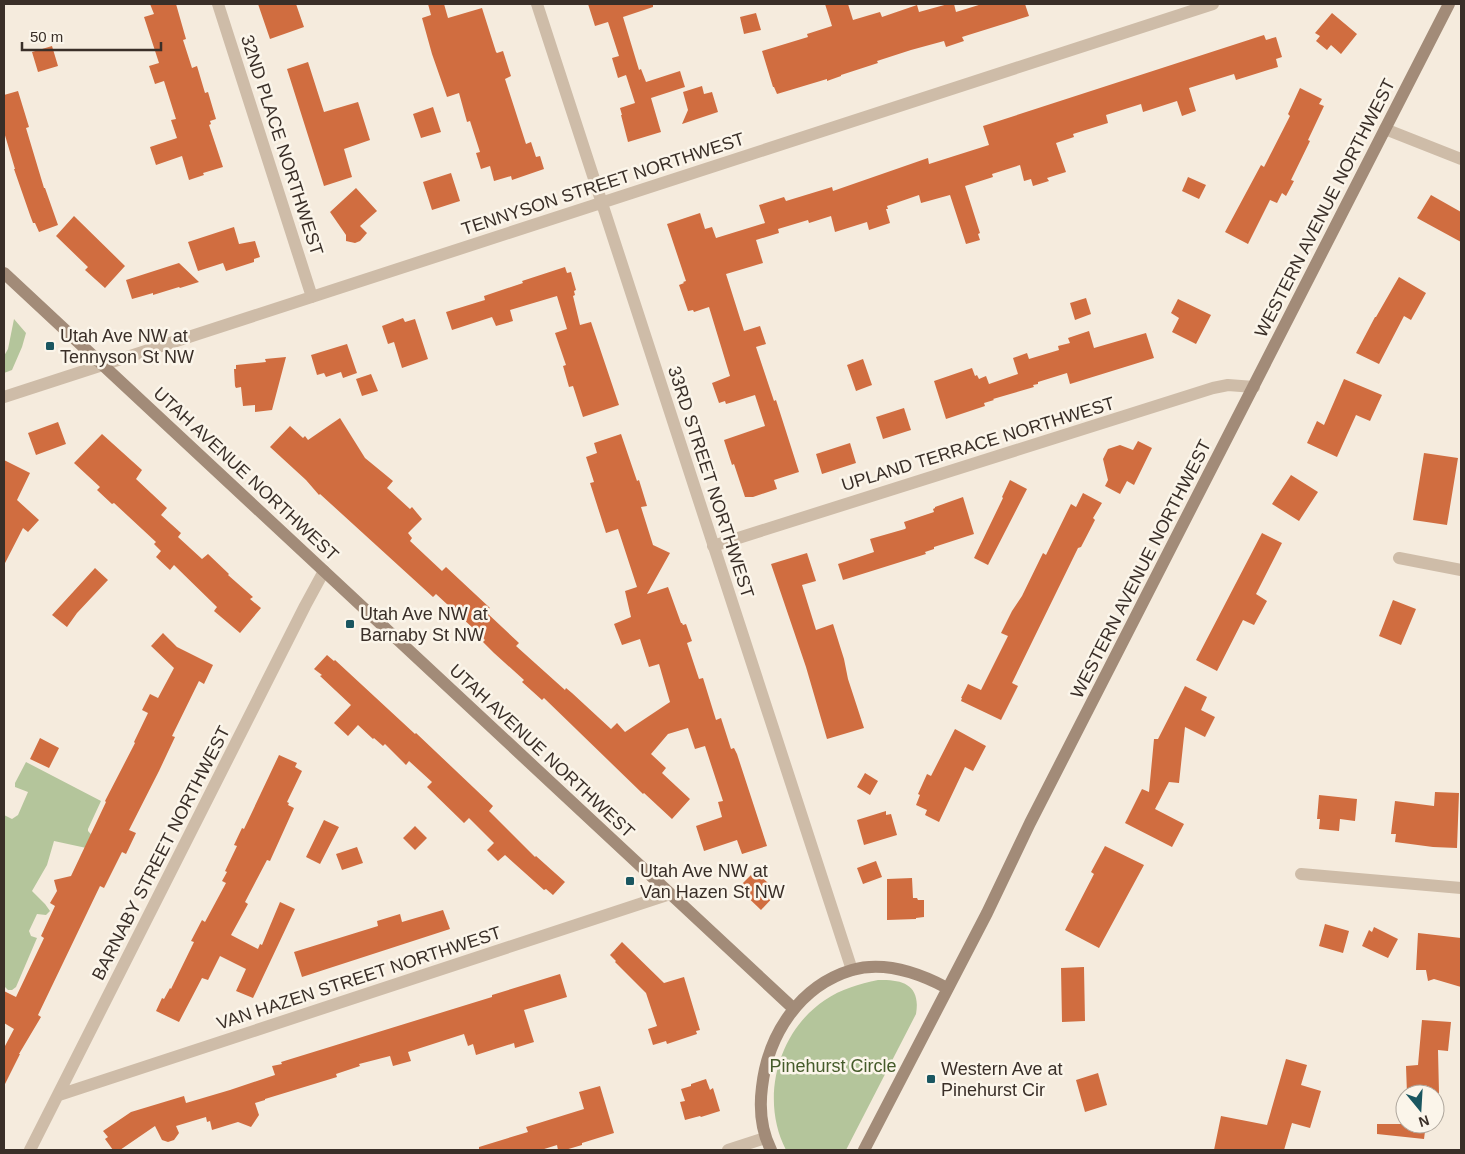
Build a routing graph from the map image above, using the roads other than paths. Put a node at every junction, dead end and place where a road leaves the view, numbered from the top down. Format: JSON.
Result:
{"nodes":[{"id":1,"x":218,"y":4,"type":"edge"},
{"id":2,"x":537,"y":4,"type":"edge"},
{"id":3,"x":1213,"y":4,"type":"edge"},
{"id":4,"x":1449,"y":4,"type":"edge"},
{"id":5,"x":1385,"y":129,"type":"junction"},
{"id":6,"x":1461,"y":159,"type":"edge"},
{"id":7,"x":602,"y":203,"type":"junction"},
{"id":8,"x":4,"y":273,"type":"edge"},
{"id":9,"x":312,"y":297,"type":"junction"},
{"id":10,"x":103,"y":365,"type":"junction"},
{"id":11,"x":1254,"y":387,"type":"junction"},
{"id":12,"x":4,"y":397,"type":"edge"},
{"id":13,"x":713,"y":546,"type":"junction"},
{"id":14,"x":1399,"y":558,"type":"dead end"},
{"id":15,"x":1461,"y":570,"type":"edge"},
{"id":16,"x":324,"y":571,"type":"junction"},
{"id":17,"x":1301,"y":874,"type":"dead end"},
{"id":18,"x":1461,"y":888,"type":"edge"},
{"id":19,"x":670,"y":894,"type":"junction"},
{"id":20,"x":852,"y":970,"type":"junction"},
{"id":21,"x":947,"y":988,"type":"junction"},
{"id":22,"x":794,"y":1008,"type":"junction"},
{"id":23,"x":59,"y":1095,"type":"junction"},
{"id":24,"x":765,"y":1138,"type":"junction"},
{"id":25,"x":30,"y":1150,"type":"edge"},
{"id":26,"x":728,"y":1150,"type":"edge"},
{"id":27,"x":772,"y":1150,"type":"edge"},
{"id":28,"x":864,"y":1150,"type":"edge"}],
"edges":[{"from":1,"to":9,"type":"street","name":"32ND PLACE NORTHWEST"},
{"from":2,"to":7,"type":"street","name":"33RD STREET NORTHWEST"},
{"from":3,"to":7,"type":"street","name":"TENNYSON STREET NORTHWEST"},
{"from":4,"to":5,"type":"street","name":"WESTERN AVENUE NORTHWEST"},
{"from":5,"to":6,"type":"street"},
{"from":5,"to":11,"type":"street","name":"WESTERN AVENUE NORTHWEST"},
{"from":7,"to":9,"type":"street","name":"TENNYSON STREET NORTHWEST"},
{"from":7,"to":13,"type":"street","name":"33RD STREET NORTHWEST"},
{"from":8,"to":10,"type":"street","name":"UTAH AVENUE NORTHWEST"},
{"from":9,"to":10,"type":"street","name":"TENNYSON STREET NORTHWEST"},
{"from":10,"to":12,"type":"street","name":"TENNYSON STREET NORTHWEST"},
{"from":10,"to":16,"type":"street","name":"UTAH AVENUE NORTHWEST"},
{"from":11,"to":13,"type":"street","name":"UPLAND TERRACE NORTHWEST"},
{"from":11,"to":21,"type":"street","name":"WESTERN AVENUE NORTHWEST"},
{"from":13,"to":20,"type":"street","name":"33RD STREET NORTHWEST"},
{"from":14,"to":15,"type":"street"},
{"from":16,"to":19,"type":"street","name":"UTAH AVENUE NORTHWEST"},
{"from":16,"to":23,"type":"street","name":"BARNABY STREET NORTHWEST"},
{"from":17,"to":18,"type":"street"},
{"from":19,"to":22,"type":"street","name":"UTAH AVENUE NORTHWEST"},
{"from":19,"to":23,"type":"street","name":"VAN HAZEN STREET NORTHWEST"},
{"from":20,"to":21,"type":"street"},
{"from":20,"to":22,"type":"street"},
{"from":21,"to":28,"type":"street","name":"WESTERN AVENUE NORTHWEST"},
{"from":22,"to":24,"type":"street"},
{"from":23,"to":25,"type":"street","name":"BARNABY STREET NORTHWEST"},
{"from":24,"to":26,"type":"street"},
{"from":24,"to":27,"type":"street"}]}
